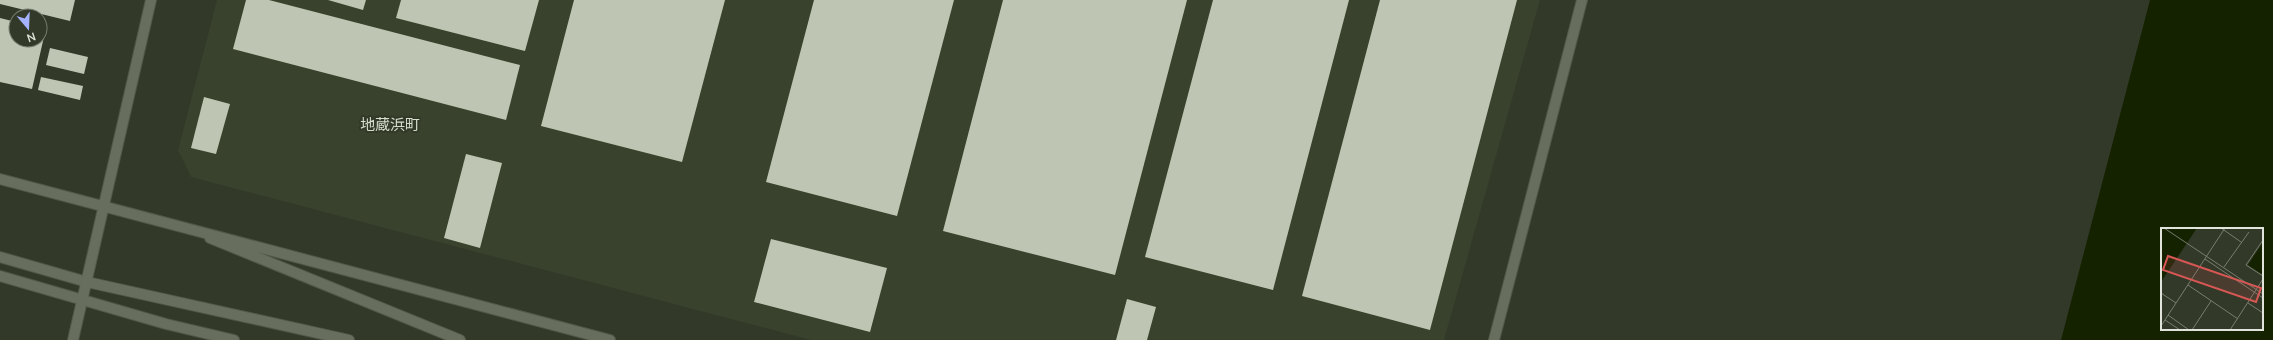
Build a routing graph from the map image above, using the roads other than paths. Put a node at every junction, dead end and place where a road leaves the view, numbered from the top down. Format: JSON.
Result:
{"nodes":[{"id":1,"x":151,"y":0,"type":"edge"},
{"id":2,"x":1582,"y":0,"type":"edge"},
{"id":3,"x":0,"y":179,"type":"edge"},
{"id":4,"x":105,"y":207,"type":"junction"},
{"id":5,"x":190,"y":230,"type":"junction"},
{"id":6,"x":0,"y":257,"type":"edge"},
{"id":7,"x":0,"y":276,"type":"edge"},
{"id":8,"x":87,"y":282,"type":"junction"},
{"id":9,"x":83,"y":300,"type":"junction"},
{"id":10,"x":73,"y":340,"type":"edge"},
{"id":11,"x":234,"y":340,"type":"edge"},
{"id":12,"x":349,"y":340,"type":"edge"},
{"id":13,"x":460,"y":340,"type":"edge"},
{"id":14,"x":610,"y":340,"type":"edge"},
{"id":15,"x":1494,"y":340,"type":"edge"}],
"edges":[{"from":1,"to":4,"type":"street"},
{"from":2,"to":15,"type":"street"},
{"from":3,"to":4,"type":"street"},
{"from":4,"to":5,"type":"street"},
{"from":4,"to":8,"type":"street"},
{"from":5,"to":13,"type":"street"},
{"from":5,"to":14,"type":"street"},
{"from":6,"to":8,"type":"street"},
{"from":7,"to":9,"type":"street"},
{"from":8,"to":9,"type":"street"},
{"from":8,"to":12,"type":"street"},
{"from":9,"to":10,"type":"street"},
{"from":9,"to":11,"type":"street"}]}
